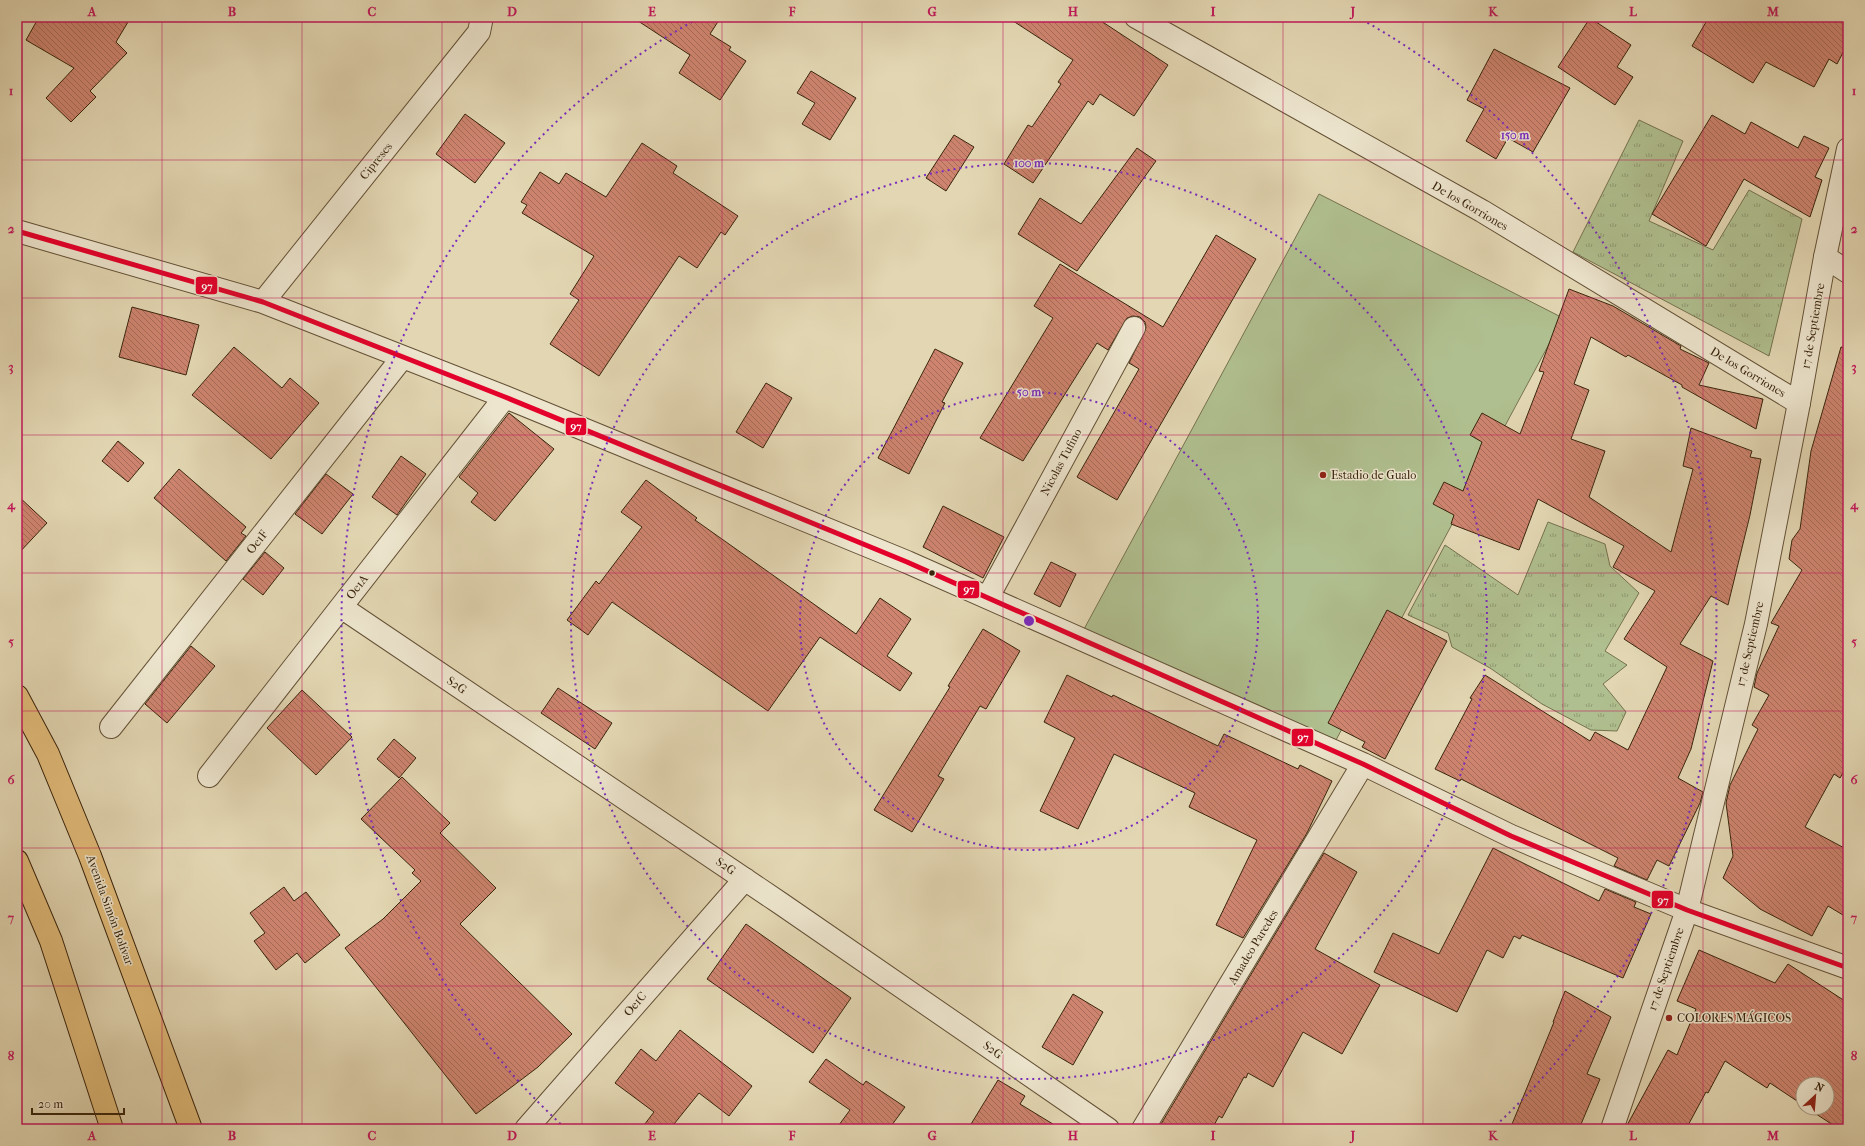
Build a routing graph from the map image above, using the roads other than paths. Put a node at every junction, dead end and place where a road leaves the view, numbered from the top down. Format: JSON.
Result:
{"nodes":[{"id":1,"x":482,"y":17,"type":"edge"},
{"id":2,"x":1136,"y":17,"type":"edge"},
{"id":3,"x":1848,"y":149,"type":"edge"},
{"id":4,"x":17,"y":231,"type":"edge"},
{"id":5,"x":1825,"y":257,"type":"junction"},
{"id":6,"x":1848,"y":272,"type":"edge"},
{"id":7,"x":263,"y":302,"type":"junction"},
{"id":8,"x":1134,"y":328,"type":"dead end"},
{"id":9,"x":402,"y":358,"type":"junction"},
{"id":10,"x":505,"y":397,"type":"junction"},
{"id":11,"x":1799,"y":403,"type":"junction"},
{"id":12,"x":988,"y":597,"type":"junction"},
{"id":13,"x":341,"y":607,"type":"junction"},
{"id":14,"x":17,"y":696,"type":"edge"},
{"id":15,"x":111,"y":727,"type":"dead end"},
{"id":16,"x":1362,"y":764,"type":"junction"},
{"id":17,"x":209,"y":776,"type":"dead end"},
{"id":18,"x":17,"y":861,"type":"edge"},
{"id":19,"x":745,"y":879,"type":"junction"},
{"id":20,"x":1686,"y":910,"type":"junction"},
{"id":21,"x":1848,"y":968,"type":"edge"},
{"id":22,"x":112,"y":1129,"type":"edge"},
{"id":23,"x":191,"y":1129,"type":"edge"},
{"id":24,"x":526,"y":1129,"type":"edge"},
{"id":25,"x":1108,"y":1129,"type":"edge"},
{"id":26,"x":1143,"y":1129,"type":"edge"},
{"id":27,"x":1612,"y":1129,"type":"edge"}],
"edges":[{"from":1,"to":7,"type":"street","name":"Cipreses"},
{"from":2,"to":11,"type":"street","name":"De los Gorriones"},
{"from":3,"to":5,"type":"street","name":"17 de Septiembre"},
{"from":4,"to":7,"type":"street"},
{"from":5,"to":6,"type":"street"},
{"from":5,"to":11,"type":"street","name":"17 de Septiembre"},
{"from":7,"to":9,"type":"street"},
{"from":8,"to":12,"type":"street","name":"Nicolas Tufino"},
{"from":9,"to":10,"type":"street"},
{"from":9,"to":15,"type":"street","name":"Oe1F"},
{"from":10,"to":12,"type":"street"},
{"from":10,"to":13,"type":"street","name":"Oe1A"},
{"from":11,"to":20,"type":"street","name":"17 de Septiembre"},
{"from":12,"to":16,"type":"street"},
{"from":13,"to":17,"type":"street","name":"Oe1A"},
{"from":13,"to":19,"type":"street","name":"S2G"},
{"from":14,"to":23,"type":"highway","name":"Avenida Simón Bolívar"},
{"from":16,"to":20,"type":"street"},
{"from":16,"to":26,"type":"street","name":"Amadeo Paredes"},
{"from":18,"to":22,"type":"highway"},
{"from":19,"to":24,"type":"street","name":"Oe1C"},
{"from":19,"to":25,"type":"street","name":"S2G"},
{"from":20,"to":21,"type":"street"},
{"from":20,"to":27,"type":"street","name":"17 de Septiembre"}]}
